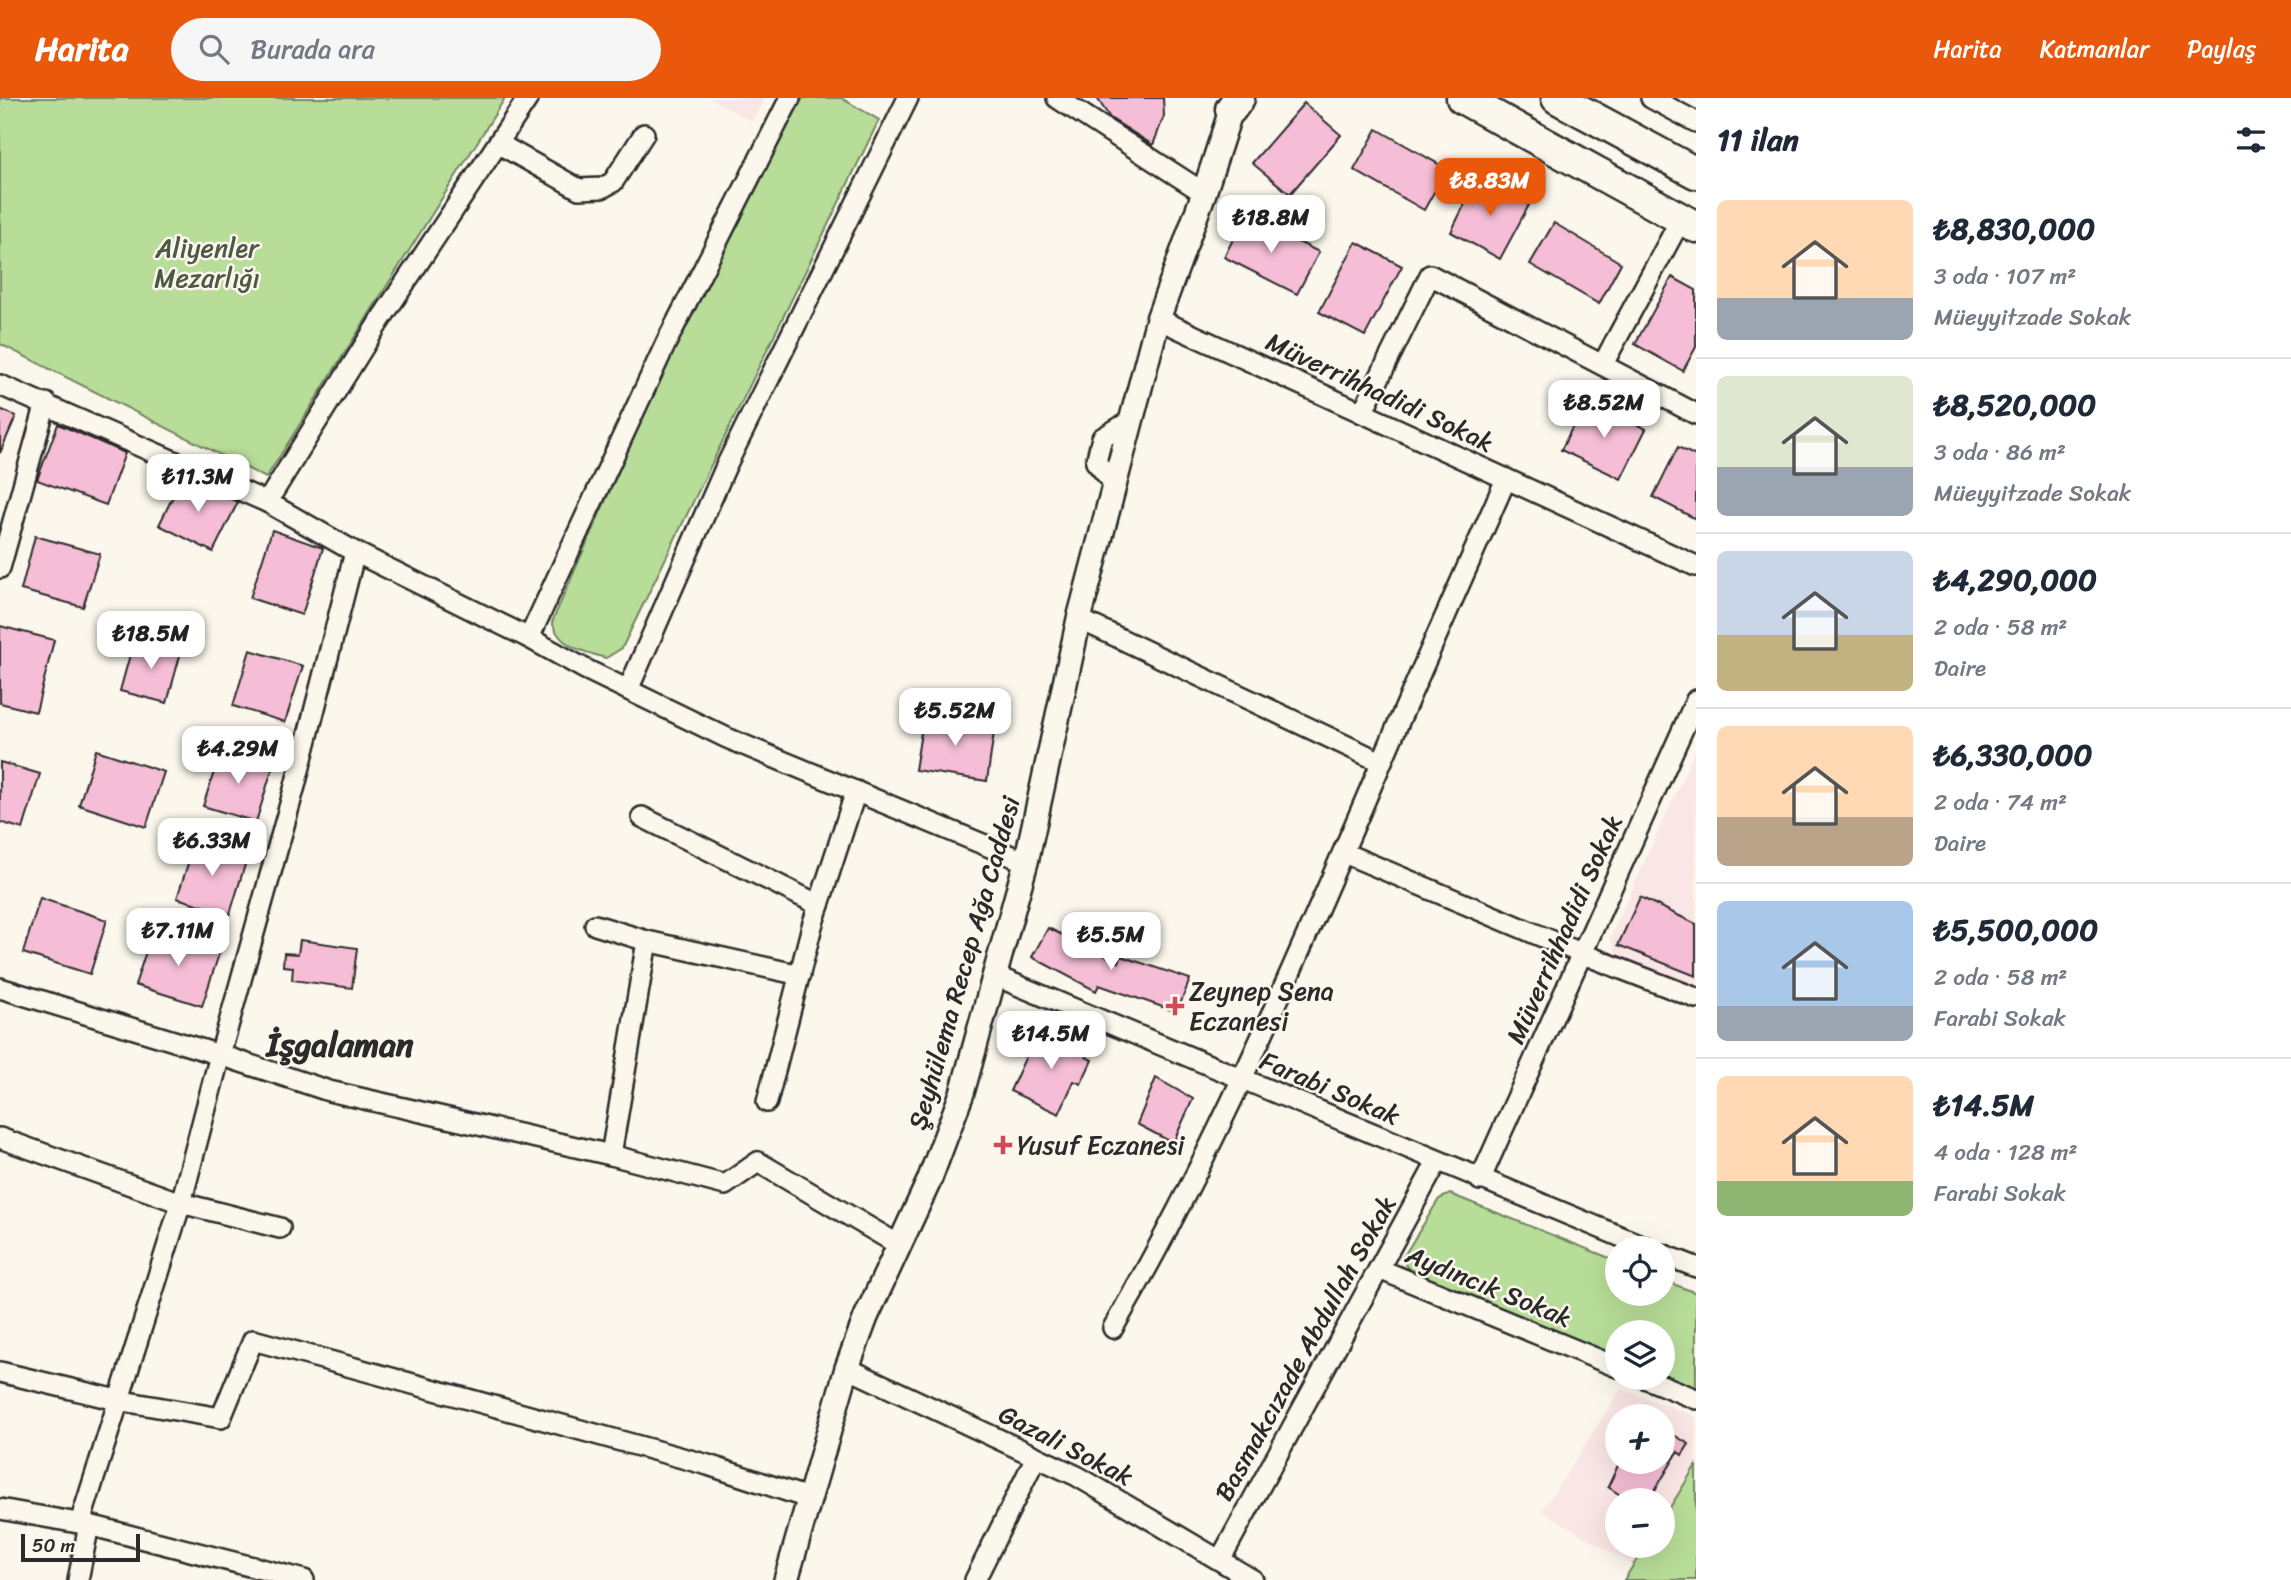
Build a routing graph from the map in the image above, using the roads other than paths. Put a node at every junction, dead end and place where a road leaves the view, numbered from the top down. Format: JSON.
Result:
{"nodes":[{"id":1,"x":528,"y":98,"type":"edge"},
{"id":2,"x":790,"y":98,"type":"edge"},
{"id":3,"x":908,"y":98,"type":"edge"},
{"id":4,"x":1057,"y":98,"type":"edge"},
{"id":5,"x":1462,"y":98,"type":"edge"},
{"id":6,"x":1557,"y":98,"type":"edge"},
{"id":7,"x":1651,"y":98,"type":"edge"},
{"id":8,"x":1233,"y":100,"type":"edge"},
{"id":9,"x":1696,"y":122,"type":"edge"},
{"id":10,"x":644,"y":134,"type":"dead end"},
{"id":11,"x":499,"y":144,"type":"junction"},
{"id":12,"x":1696,"y":173,"type":"edge"},
{"id":13,"x":1204,"y":193,"type":"junction"},
{"id":14,"x":1688,"y":223,"type":"edge"},
{"id":15,"x":1157,"y":319,"type":"junction"},
{"id":16,"x":1603,"y":364,"type":"junction"},
{"id":17,"x":0,"y":385,"type":"edge"},
{"id":18,"x":46,"y":403,"type":"junction"},
{"id":19,"x":1362,"y":413,"type":"junction"},
{"id":20,"x":1696,"y":414,"type":"edge"},
{"id":21,"x":1506,"y":479,"type":"junction"},
{"id":22,"x":267,"y":502,"type":"junction"},
{"id":23,"x":355,"y":552,"type":"junction"},
{"id":24,"x":1696,"y":566,"type":"edge"},
{"id":25,"x":0,"y":569,"type":"edge"},
{"id":26,"x":1079,"y":619,"type":"junction"},
{"id":27,"x":529,"y":638,"type":"junction"},
{"id":28,"x":628,"y":690,"type":"junction"},
{"id":29,"x":1696,"y":699,"type":"edge"},
{"id":30,"x":1381,"y":762,"type":"junction"},
{"id":31,"x":856,"y":791,"type":"junction"},
{"id":32,"x":642,"y":817,"type":"dead end"},
{"id":33,"x":1344,"y":853,"type":"junction"},
{"id":34,"x":1026,"y":862,"type":"junction"},
{"id":35,"x":819,"y":905,"type":"junction"},
{"id":36,"x":595,"y":925,"type":"dead end"},
{"id":37,"x":647,"y":941,"type":"junction"},
{"id":38,"x":1583,"y":954,"type":"junction"},
{"id":39,"x":800,"y":975,"type":"junction"},
{"id":40,"x":993,"y":975,"type":"junction"},
{"id":41,"x":0,"y":988,"type":"edge"},
{"id":42,"x":1696,"y":998,"type":"edge"},
{"id":43,"x":220,"y":1055,"type":"junction"},
{"id":44,"x":1241,"y":1080,"type":"junction"},
{"id":45,"x":767,"y":1102,"type":"dead end"},
{"id":46,"x":0,"y":1138,"type":"edge"},
{"id":47,"x":611,"y":1155,"type":"junction"},
{"id":48,"x":1437,"y":1161,"type":"junction"},
{"id":49,"x":1480,"y":1180,"type":"junction"},
{"id":50,"x":181,"y":1203,"type":"junction"},
{"id":51,"x":280,"y":1228,"type":"dead end"},
{"id":52,"x":1618,"y":1236,"type":"edge"},
{"id":53,"x":899,"y":1245,"type":"junction"},
{"id":54,"x":1675,"y":1259,"type":"edge"},
{"id":55,"x":1696,"y":1267,"type":"edge"},
{"id":56,"x":1379,"y":1269,"type":"junction"},
{"id":57,"x":1113,"y":1328,"type":"dead end"},
{"id":58,"x":1605,"y":1362,"type":"edge"},
{"id":59,"x":848,"y":1368,"type":"junction"},
{"id":60,"x":0,"y":1372,"type":"edge"},
{"id":61,"x":1674,"y":1390,"type":"edge"},
{"id":62,"x":1696,"y":1399,"type":"edge"},
{"id":63,"x":117,"y":1400,"type":"junction"},
{"id":64,"x":1036,"y":1457,"type":"junction"},
{"id":65,"x":808,"y":1499,"type":"junction"},
{"id":66,"x":0,"y":1508,"type":"edge"},
{"id":67,"x":84,"y":1524,"type":"junction"},
{"id":68,"x":1220,"y":1560,"type":"junction"},
{"id":69,"x":78,"y":1580,"type":"edge"},
{"id":70,"x":304,"y":1580,"type":"edge"},
{"id":71,"x":786,"y":1580,"type":"edge"},
{"id":72,"x":975,"y":1580,"type":"edge"},
{"id":73,"x":1254,"y":1580,"type":"edge"}],
"edges":[{"from":1,"to":11,"type":"street"},
{"from":2,"to":27,"type":"street"},
{"from":3,"to":28,"type":"street"},
{"from":4,"to":13,"type":"street"},
{"from":5,"to":14,"type":"main road"},
{"from":6,"to":12,"type":"main road"},
{"from":7,"to":9,"type":"street"},
{"from":8,"to":13,"type":"street","name":"Şeyhülema Recep Ağa Caddesi"},
{"from":10,"to":11,"type":"street"},
{"from":11,"to":22,"type":"street"},
{"from":13,"to":15,"type":"street","name":"Şeyhülema Recep Ağa Caddesi"},
{"from":14,"to":16,"type":"street"},
{"from":15,"to":19,"type":"street","name":"Müverrihhadidi Sokak"},
{"from":15,"to":26,"type":"street","name":"Şeyhülema Recep Ağa Caddesi"},
{"from":16,"to":19,"type":"street"},
{"from":16,"to":20,"type":"street"},
{"from":17,"to":18,"type":"street"},
{"from":18,"to":22,"type":"street"},
{"from":18,"to":25,"type":"street"},
{"from":19,"to":21,"type":"street","name":"Müverrihhadidi Sokak"},
{"from":21,"to":24,"type":"street","name":"Müverrihhadidi Sokak"},
{"from":21,"to":30,"type":"street"},
{"from":22,"to":23,"type":"street"},
{"from":23,"to":27,"type":"street"},
{"from":23,"to":43,"type":"street"},
{"from":26,"to":30,"type":"street"},
{"from":26,"to":34,"type":"street","name":"Şeyhülema Recep Ağa Caddesi"},
{"from":27,"to":28,"type":"street"},
{"from":28,"to":31,"type":"street"},
{"from":29,"to":38,"type":"street","name":"Müverrihhadidi Sokak"},
{"from":30,"to":33,"type":"street"},
{"from":31,"to":34,"type":"street"},
{"from":31,"to":35,"type":"street"},
{"from":32,"to":35,"type":"street"},
{"from":33,"to":38,"type":"street"},
{"from":33,"to":44,"type":"street"},
{"from":34,"to":40,"type":"street","name":"Şeyhülema Recep Ağa Caddesi"},
{"from":35,"to":39,"type":"street"},
{"from":36,"to":37,"type":"street"},
{"from":37,"to":39,"type":"street"},
{"from":37,"to":47,"type":"street"},
{"from":38,"to":42,"type":"street"},
{"from":38,"to":49,"type":"street","name":"Müverrihhadidi Sokak"},
{"from":39,"to":45,"type":"street"},
{"from":40,"to":44,"type":"street","name":"Farabi Sokak"},
{"from":40,"to":53,"type":"street","name":"Şeyhülema Recep Ağa Caddesi"},
{"from":41,"to":43,"type":"street"},
{"from":43,"to":47,"type":"street"},
{"from":43,"to":50,"type":"street"},
{"from":44,"to":48,"type":"street","name":"Farabi Sokak"},
{"from":44,"to":57,"type":"street"},
{"from":46,"to":50,"type":"street"},
{"from":47,"to":53,"type":"street"},
{"from":48,"to":49,"type":"street","name":"Farabi Sokak"},
{"from":48,"to":56,"type":"street","name":"Basmakcızade Abdullah Sokak"},
{"from":49,"to":52,"type":"street","name":"Farabi Sokak"},
{"from":50,"to":51,"type":"street"},
{"from":50,"to":63,"type":"street"},
{"from":53,"to":59,"type":"street","name":"Şeyhülema Recep Ağa Caddesi"},
{"from":54,"to":55,"type":"street"},
{"from":56,"to":58,"type":"street","name":"Aydıncık Sokak"},
{"from":56,"to":68,"type":"street","name":"Basmakcızade Abdullah Sokak"},
{"from":59,"to":64,"type":"street","name":"Gazali Sokak"},
{"from":59,"to":65,"type":"street","name":"Şeyhülema Recep Ağa Caddesi"},
{"from":60,"to":63,"type":"street"},
{"from":61,"to":62,"type":"street"},
{"from":63,"to":65,"type":"street"},
{"from":63,"to":67,"type":"street"},
{"from":64,"to":68,"type":"street","name":"Gazali Sokak"},
{"from":64,"to":72,"type":"street"},
{"from":65,"to":71,"type":"street","name":"Şeyhülema Recep Ağa Caddesi"},
{"from":66,"to":67,"type":"street"},
{"from":67,"to":69,"type":"street"},
{"from":67,"to":70,"type":"street"},
{"from":68,"to":73,"type":"street","name":"Gazali Sokak"}]}
